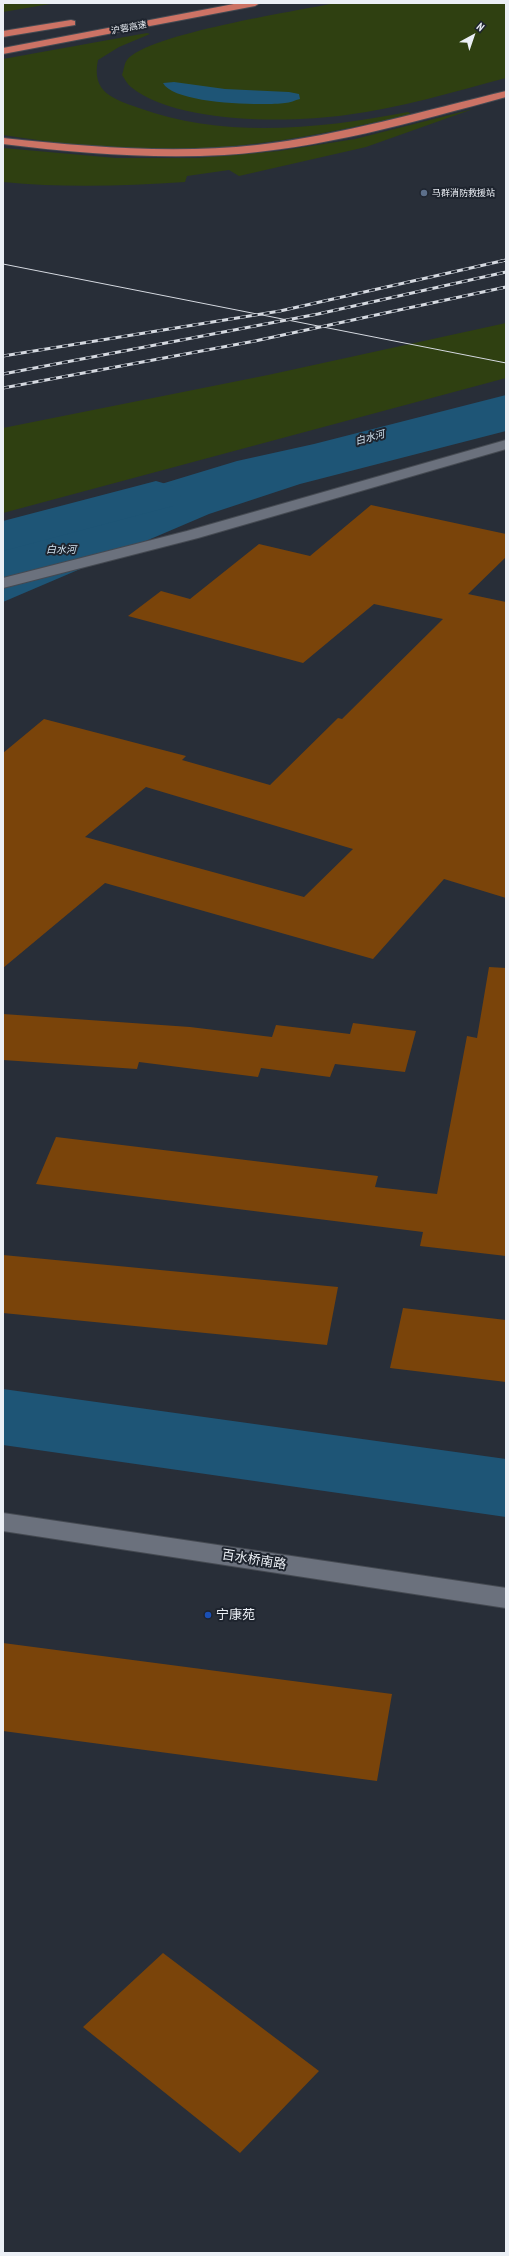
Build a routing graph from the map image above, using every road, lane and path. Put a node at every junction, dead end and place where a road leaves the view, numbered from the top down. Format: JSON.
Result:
{"nodes":[{"id":1,"x":255,"y":3,"type":"edge"},
{"id":2,"x":84,"y":21,"type":"dead end"},
{"id":3,"x":3,"y":34,"type":"edge"},
{"id":4,"x":3,"y":51,"type":"edge"},
{"id":5,"x":506,"y":94,"type":"edge"},
{"id":6,"x":3,"y":141,"type":"edge"},
{"id":7,"x":506,"y":444,"type":"edge"},
{"id":8,"x":3,"y":583,"type":"edge"},
{"id":9,"x":3,"y":1522,"type":"edge"},
{"id":10,"x":506,"y":1598,"type":"edge"}],
"edges":[{"from":1,"to":4,"type":"highway","name":"沪蓉高速"},
{"from":2,"to":3,"type":"highway"},
{"from":5,"to":6,"type":"highway"},
{"from":7,"to":8,"type":"street"},
{"from":9,"to":10,"type":"street","name":"百水桥南路"}]}
